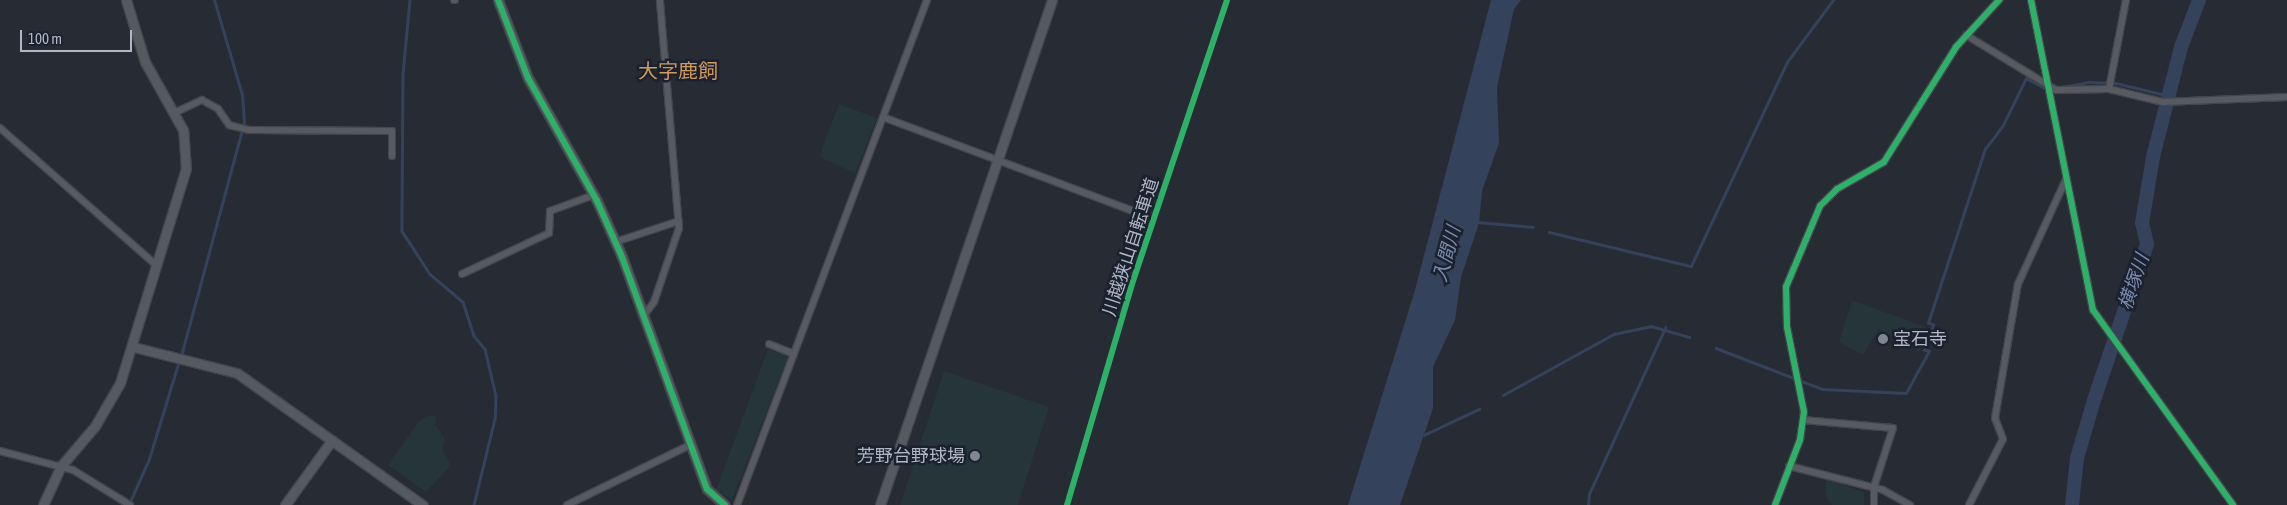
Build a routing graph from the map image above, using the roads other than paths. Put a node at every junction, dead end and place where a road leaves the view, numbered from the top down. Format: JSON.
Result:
{"nodes":[{"id":1,"x":126,"y":0,"type":"edge"},
{"id":2,"x":498,"y":0,"type":"edge"},
{"id":3,"x":660,"y":0,"type":"edge"},
{"id":4,"x":927,"y":0,"type":"edge"},
{"id":5,"x":1052,"y":0,"type":"edge"},
{"id":6,"x":1999,"y":0,"type":"edge"},
{"id":7,"x":2031,"y":0,"type":"edge"},
{"id":8,"x":2126,"y":0,"type":"edge"},
{"id":9,"x":1966,"y":35,"type":"junction"},
{"id":10,"x":2047,"y":86,"type":"junction"},
{"id":11,"x":2108,"y":89,"type":"junction"},
{"id":12,"x":2287,"y":97,"type":"edge"},
{"id":13,"x":174,"y":113,"type":"junction"},
{"id":14,"x":883,"y":117,"type":"junction"},
{"id":15,"x":0,"y":128,"type":"edge"},
{"id":16,"x":392,"y":156,"type":"dead end"},
{"id":17,"x":998,"y":161,"type":"junction"},
{"id":18,"x":2066,"y":179,"type":"junction"},
{"id":19,"x":594,"y":195,"type":"junction"},
{"id":20,"x":1140,"y":213,"type":"dead end"},
{"id":21,"x":679,"y":220,"type":"junction"},
{"id":22,"x":615,"y":242,"type":"junction"},
{"id":23,"x":158,"y":267,"type":"junction"},
{"id":24,"x":462,"y":274,"type":"dead end"},
{"id":25,"x":645,"y":314,"type":"junction"},
{"id":26,"x":769,"y":344,"type":"dead end"},
{"id":27,"x":134,"y":347,"type":"junction"},
{"id":28,"x":794,"y":354,"type":"junction"},
{"id":29,"x":1803,"y":420,"type":"junction"},
{"id":30,"x":332,"y":440,"type":"junction"},
{"id":31,"x":692,"y":444,"type":"junction"},
{"id":32,"x":0,"y":452,"type":"edge"},
{"id":33,"x":61,"y":466,"type":"junction"},
{"id":34,"x":1789,"y":466,"type":"junction"},
{"id":35,"x":1874,"y":487,"type":"junction"},
{"id":36,"x":43,"y":505,"type":"edge"},
{"id":37,"x":130,"y":505,"type":"edge"},
{"id":38,"x":285,"y":505,"type":"edge"},
{"id":39,"x":423,"y":505,"type":"edge"},
{"id":40,"x":567,"y":505,"type":"edge"},
{"id":41,"x":725,"y":505,"type":"edge"},
{"id":42,"x":737,"y":505,"type":"edge"},
{"id":43,"x":880,"y":505,"type":"edge"},
{"id":44,"x":1775,"y":505,"type":"edge"},
{"id":45,"x":1874,"y":505,"type":"edge"},
{"id":46,"x":1910,"y":505,"type":"edge"},
{"id":47,"x":1968,"y":505,"type":"edge"},
{"id":48,"x":2233,"y":505,"type":"edge"}],
"edges":[{"from":1,"to":13,"type":"street"},
{"from":2,"to":19,"type":"street"},
{"from":3,"to":21,"type":"street"},
{"from":4,"to":14,"type":"street"},
{"from":5,"to":17,"type":"street"},
{"from":6,"to":9,"type":"street"},
{"from":7,"to":10,"type":"street"},
{"from":8,"to":11,"type":"street"},
{"from":9,"to":10,"type":"street"},
{"from":9,"to":29,"type":"street"},
{"from":10,"to":11,"type":"street"},
{"from":10,"to":18,"type":"street"},
{"from":11,"to":12,"type":"street"},
{"from":13,"to":16,"type":"street"},
{"from":13,"to":23,"type":"street"},
{"from":14,"to":17,"type":"street"},
{"from":14,"to":28,"type":"street"},
{"from":15,"to":23,"type":"street"},
{"from":17,"to":20,"type":"street"},
{"from":17,"to":43,"type":"street"},
{"from":18,"to":47,"type":"street"},
{"from":18,"to":48,"type":"street"},
{"from":19,"to":22,"type":"street"},
{"from":19,"to":24,"type":"street"},
{"from":21,"to":22,"type":"street"},
{"from":21,"to":25,"type":"street"},
{"from":22,"to":25,"type":"street"},
{"from":23,"to":27,"type":"street"},
{"from":25,"to":31,"type":"street"},
{"from":26,"to":28,"type":"street"},
{"from":27,"to":30,"type":"street"},
{"from":27,"to":33,"type":"street"},
{"from":28,"to":42,"type":"street"},
{"from":29,"to":34,"type":"street"},
{"from":29,"to":35,"type":"street"},
{"from":30,"to":38,"type":"street"},
{"from":30,"to":39,"type":"street"},
{"from":31,"to":40,"type":"street"},
{"from":31,"to":41,"type":"street"},
{"from":32,"to":33,"type":"street"},
{"from":33,"to":36,"type":"street"},
{"from":33,"to":37,"type":"street"},
{"from":34,"to":35,"type":"street"},
{"from":34,"to":44,"type":"street"},
{"from":35,"to":45,"type":"street"},
{"from":35,"to":46,"type":"street"}]}
